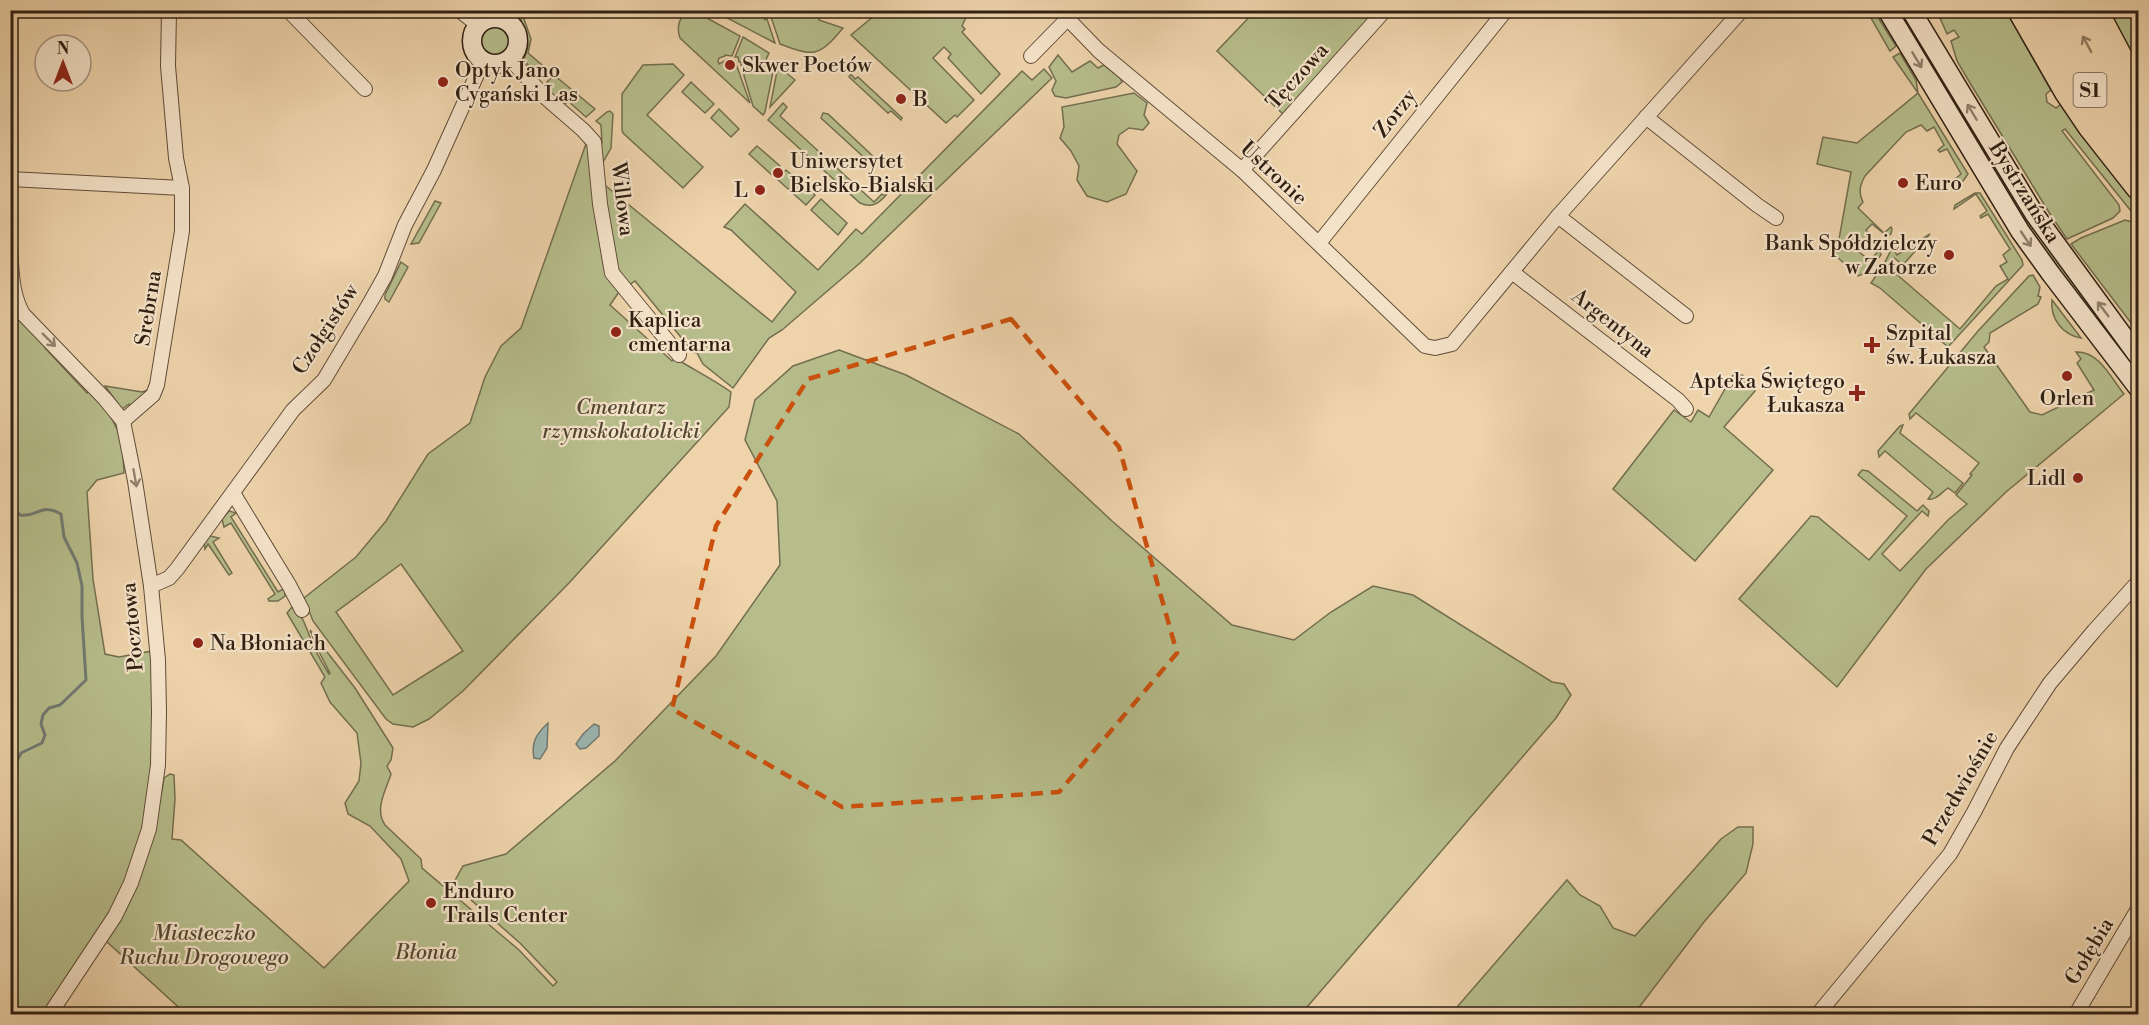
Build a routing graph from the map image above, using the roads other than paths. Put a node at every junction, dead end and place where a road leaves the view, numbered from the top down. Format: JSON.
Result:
{"nodes":[{"id":1,"x":168,"y":10,"type":"edge"},
{"id":2,"x":288,"y":10,"type":"edge"},
{"id":3,"x":459,"y":10,"type":"edge"},
{"id":4,"x":1385,"y":10,"type":"edge"},
{"id":5,"x":1506,"y":10,"type":"edge"},
{"id":6,"x":1742,"y":10,"type":"edge"},
{"id":7,"x":1887,"y":10,"type":"edge"},
{"id":8,"x":1911,"y":10,"type":"edge"},
{"id":9,"x":2020,"y":10,"type":"edge"},
{"id":10,"x":2042,"y":10,"type":"edge"},
{"id":11,"x":2070,"y":10,"type":"edge"},
{"id":12,"x":2095,"y":10,"type":"edge"},
{"id":13,"x":504,"y":15,"type":"edge"},
{"id":14,"x":1072,"y":15,"type":"edge"},
{"id":15,"x":478,"y":25,"type":"junction"},
{"id":16,"x":1031,"y":56,"type":"dead end"},
{"id":17,"x":510,"y":59,"type":"junction"},
{"id":18,"x":483,"y":61,"type":"junction"},
{"id":19,"x":365,"y":89,"type":"dead end"},
{"id":20,"x":2139,"y":91,"type":"edge"},
{"id":21,"x":1646,"y":117,"type":"junction"},
{"id":22,"x":2139,"y":130,"type":"edge"},
{"id":23,"x":2004,"y":166,"type":"junction"},
{"id":24,"x":2139,"y":168,"type":"edge"},
{"id":25,"x":1242,"y":170,"type":"junction"},
{"id":26,"x":1987,"y":177,"type":"junction"},
{"id":27,"x":10,"y":178,"type":"edge"},
{"id":28,"x":2139,"y":187,"type":"edge"},
{"id":29,"x":182,"y":188,"type":"junction"},
{"id":30,"x":1558,"y":216,"type":"junction"},
{"id":31,"x":1776,"y":218,"type":"dead end"},
{"id":32,"x":1319,"y":243,"type":"junction"},
{"id":33,"x":10,"y":252,"type":"edge"},
{"id":34,"x":1512,"y":272,"type":"junction"},
{"id":35,"x":1686,"y":316,"type":"dead end"},
{"id":36,"x":679,"y":355,"type":"dead end"},
{"id":37,"x":2139,"y":356,"type":"edge"},
{"id":38,"x":2139,"y":388,"type":"edge"},
{"id":39,"x":1686,"y":409,"type":"dead end"},
{"id":40,"x":123,"y":421,"type":"junction"},
{"id":41,"x":233,"y":493,"type":"junction"},
{"id":42,"x":2139,"y":582,"type":"edge"},
{"id":43,"x":151,"y":586,"type":"junction"},
{"id":44,"x":302,"y":610,"type":"dead end"},
{"id":45,"x":2139,"y":909,"type":"edge"},
{"id":46,"x":50,"y":1014,"type":"edge"},
{"id":47,"x":1818,"y":1014,"type":"edge"},
{"id":48,"x":2076,"y":1014,"type":"edge"}],
"edges":[{"from":1,"to":29,"type":"street","name":"Srebrna"},
{"from":2,"to":19,"type":"street"},
{"from":3,"to":15,"type":"street"},
{"from":4,"to":25,"type":"street","name":"Tęczowa"},
{"from":5,"to":32,"type":"street","name":"Zorzy"},
{"from":6,"to":21,"type":"street"},
{"from":7,"to":26,"type":"main road","name":"Bystrzańska","one_way":true},
{"from":23,"to":8,"type":"main road","name":"Bystrzańska","one_way":true},
{"from":9,"to":28,"type":"highway"},
{"from":10,"to":24,"type":"highway","number":"S1"},
{"from":22,"to":11,"type":"highway","number":"S1","one_way":true},
{"from":12,"to":20,"type":"highway"},
{"from":13,"to":15,"type":"main road"},
{"from":13,"to":17,"type":"main road"},
{"from":14,"to":16,"type":"street"},
{"from":14,"to":25,"type":"street","name":"Ustronie"},
{"from":15,"to":18,"type":"main road"},
{"from":17,"to":18,"type":"main road"},
{"from":17,"to":36,"type":"street","name":"Willowa"},
{"from":18,"to":41,"type":"street","name":"Czołgistów"},
{"from":21,"to":30,"type":"street"},
{"from":21,"to":31,"type":"street"},
{"from":23,"to":26,"type":"main road"},
{"from":37,"to":23,"type":"main road","name":"Bystrzańska","one_way":true},
{"from":25,"to":32,"type":"street","name":"Ustronie"},
{"from":26,"to":38,"type":"main road","name":"Bystrzańska","one_way":true},
{"from":27,"to":29,"type":"street"},
{"from":29,"to":40,"type":"street","name":"Srebrna"},
{"from":30,"to":34,"type":"street"},
{"from":30,"to":35,"type":"street"},
{"from":32,"to":34,"type":"street","name":"Ustronie"},
{"from":33,"to":40,"type":"street","name":"Pocztowa","one_way":true},
{"from":34,"to":39,"type":"street","name":"Argentyna"},
{"from":40,"to":43,"type":"street","name":"Pocztowa","one_way":true},
{"from":41,"to":43,"type":"street","name":"Czołgistów"},
{"from":41,"to":44,"type":"street"},
{"from":42,"to":47,"type":"street","name":"Przedwiośnie"},
{"from":43,"to":46,"type":"street","name":"Pocztowa"},
{"from":45,"to":48,"type":"street","name":"Gołębia"}]}
